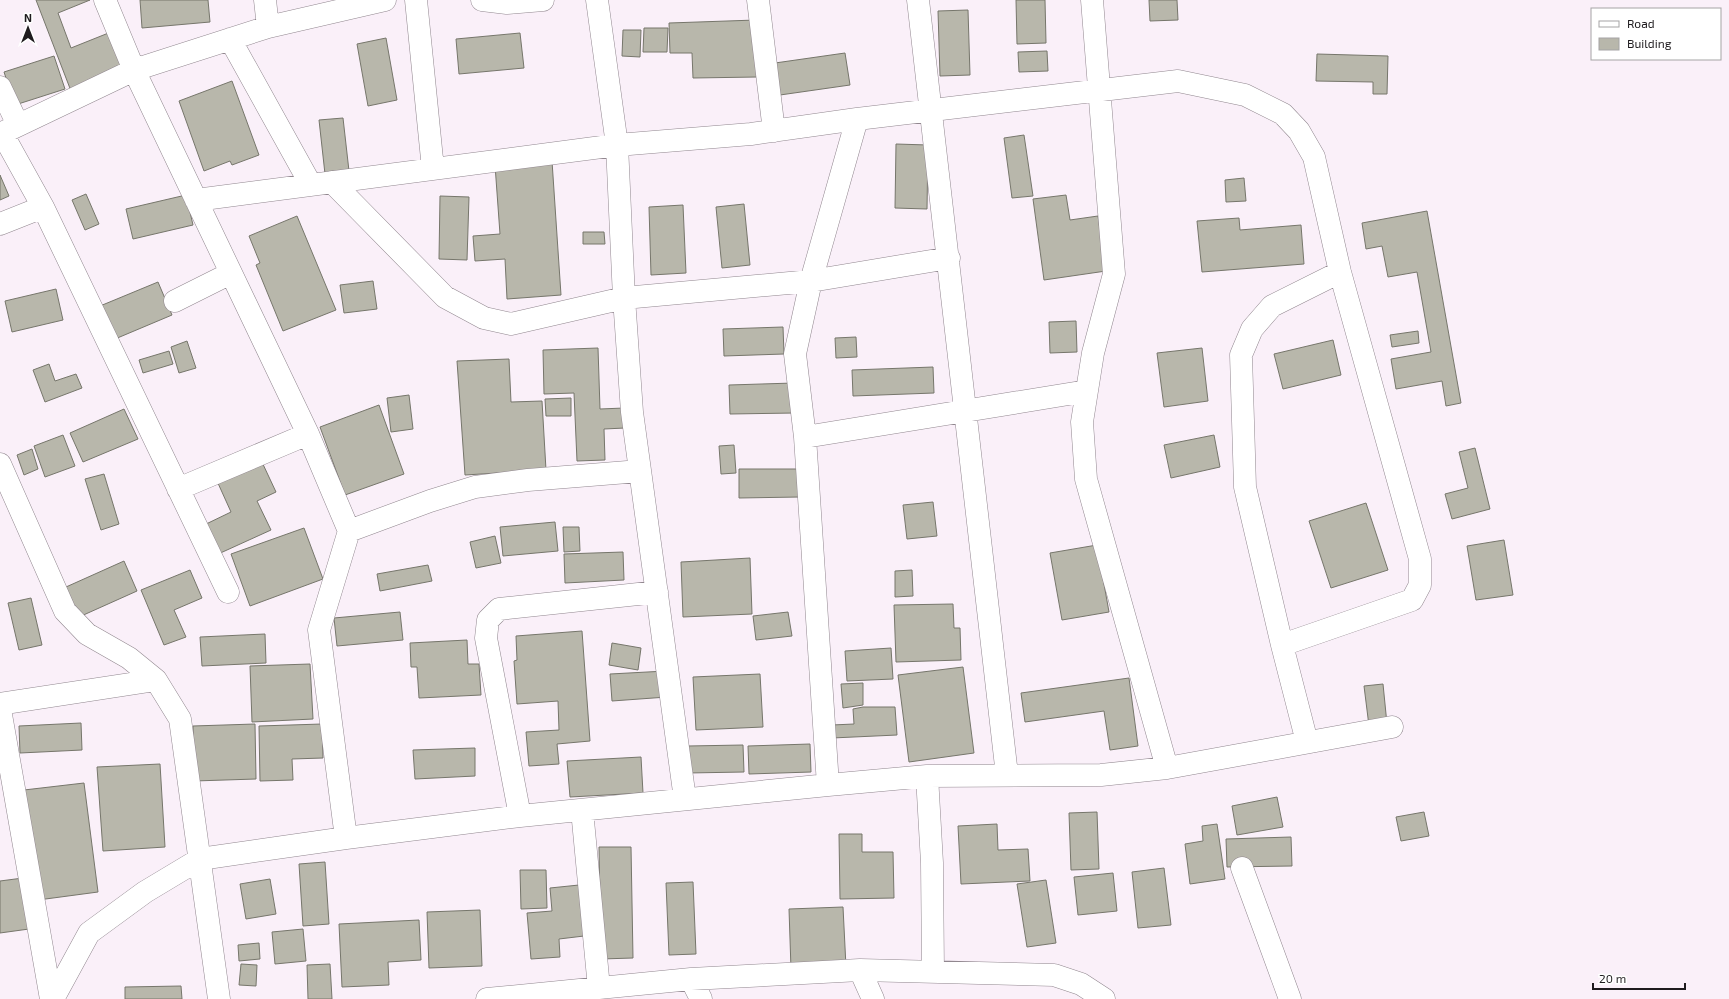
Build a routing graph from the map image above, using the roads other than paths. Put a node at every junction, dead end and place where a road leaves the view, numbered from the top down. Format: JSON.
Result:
{"nodes":[{"id":1,"x":105,"y":0,"type":"edge"},
{"id":2,"x":265,"y":0,"type":"edge"},
{"id":3,"x":385,"y":0,"type":"edge"},
{"id":4,"x":416,"y":0,"type":"edge"},
{"id":5,"x":482,"y":0,"type":"edge"},
{"id":6,"x":543,"y":0,"type":"edge"},
{"id":7,"x":597,"y":0,"type":"edge"},
{"id":8,"x":758,"y":0,"type":"edge"},
{"id":9,"x":918,"y":0,"type":"edge"},
{"id":10,"x":1092,"y":0,"type":"edge"},
{"id":11,"x":268,"y":27,"type":"junction"},
{"id":12,"x":230,"y":39,"type":"junction"},
{"id":13,"x":134,"y":70,"type":"junction"},
{"id":14,"x":0,"y":87,"type":"edge"},
{"id":15,"x":1100,"y":90,"type":"junction"},
{"id":16,"x":932,"y":111,"type":"junction"},
{"id":17,"x":857,"y":119,"type":"junction"},
{"id":18,"x":6,"y":131,"type":"edge"},
{"id":19,"x":774,"y":131,"type":"junction"},
{"id":20,"x":617,"y":145,"type":"junction"},
{"id":21,"x":434,"y":169,"type":"junction"},
{"id":22,"x":332,"y":182,"type":"junction"},
{"id":23,"x":311,"y":185,"type":"junction"},
{"id":24,"x":196,"y":200,"type":"junction"},
{"id":25,"x":42,"y":207,"type":"junction"},
{"id":26,"x":0,"y":224,"type":"edge"},
{"id":27,"x":949,"y":258,"type":"junction"},
{"id":28,"x":1340,"y":272,"type":"junction"},
{"id":29,"x":231,"y":273,"type":"junction"},
{"id":30,"x":811,"y":281,"type":"junction"},
{"id":31,"x":624,"y":298,"type":"junction"},
{"id":32,"x":175,"y":300,"type":"dead end"},
{"id":33,"x":1087,"y":391,"type":"junction"},
{"id":34,"x":966,"y":410,"type":"junction"},
{"id":35,"x":308,"y":434,"type":"junction"},
{"id":36,"x":806,"y":437,"type":"junction"},
{"id":37,"x":0,"y":464,"type":"edge"},
{"id":38,"x":640,"y":472,"type":"junction"},
{"id":39,"x":178,"y":489,"type":"junction"},
{"id":40,"x":348,"y":531,"type":"junction"},
{"id":41,"x":228,"y":592,"type":"dead end"},
{"id":42,"x":657,"y":592,"type":"junction"},
{"id":43,"x":1282,"y":646,"type":"junction"},
{"id":44,"x":156,"y":680,"type":"junction"},
{"id":45,"x":0,"y":704,"type":"edge"},
{"id":46,"x":0,"y":709,"type":"edge"},
{"id":47,"x":1392,"y":727,"type":"dead end"},
{"id":48,"x":1307,"y":742,"type":"junction"},
{"id":49,"x":1167,"y":768,"type":"junction"},
{"id":50,"x":927,"y":776,"type":"junction"},
{"id":51,"x":1007,"y":776,"type":"junction"},
{"id":52,"x":828,"y":785,"type":"junction"},
{"id":53,"x":686,"y":799,"type":"junction"},
{"id":54,"x":582,"y":810,"type":"junction"},
{"id":55,"x":520,"y":816,"type":"junction"},
{"id":56,"x":346,"y":838,"type":"junction"},
{"id":57,"x":200,"y":859,"type":"junction"},
{"id":58,"x":1242,"y":868,"type":"dead end"},
{"id":59,"x":860,"y":970,"type":"junction"},
{"id":60,"x":933,"y":972,"type":"junction"},
{"id":61,"x":692,"y":979,"type":"junction"},
{"id":62,"x":599,"y":988,"type":"junction"},
{"id":63,"x":529,"y":997,"type":"edge"},
{"id":64,"x":52,"y":999,"type":"edge"},
{"id":65,"x":219,"y":999,"type":"edge"},
{"id":66,"x":487,"y":999,"type":"edge"},
{"id":67,"x":701,"y":999,"type":"edge"},
{"id":68,"x":873,"y":999,"type":"edge"},
{"id":69,"x":1104,"y":999,"type":"edge"},
{"id":70,"x":1290,"y":999,"type":"edge"}],
"edges":[{"from":1,"to":13,"type":"street"},
{"from":2,"to":11,"type":"street"},
{"from":3,"to":11,"type":"street"},
{"from":4,"to":21,"type":"street"},
{"from":5,"to":6,"type":"street"},
{"from":7,"to":20,"type":"street"},
{"from":8,"to":19,"type":"street"},
{"from":9,"to":16,"type":"street"},
{"from":10,"to":15,"type":"street"},
{"from":11,"to":12,"type":"street"},
{"from":12,"to":13,"type":"street"},
{"from":12,"to":23,"type":"street"},
{"from":13,"to":18,"type":"street"},
{"from":13,"to":24,"type":"street"},
{"from":14,"to":18,"type":"street"},
{"from":15,"to":16,"type":"street"},
{"from":15,"to":28,"type":"street"},
{"from":15,"to":33,"type":"street"},
{"from":16,"to":17,"type":"street"},
{"from":16,"to":27,"type":"street"},
{"from":17,"to":19,"type":"street"},
{"from":17,"to":30,"type":"street"},
{"from":18,"to":25,"type":"street"},
{"from":19,"to":20,"type":"street"},
{"from":20,"to":21,"type":"street"},
{"from":20,"to":31,"type":"street"},
{"from":21,"to":22,"type":"street"},
{"from":22,"to":23,"type":"street"},
{"from":22,"to":31,"type":"street"},
{"from":23,"to":24,"type":"street"},
{"from":24,"to":29,"type":"street"},
{"from":25,"to":26,"type":"street"},
{"from":25,"to":39,"type":"street"},
{"from":27,"to":30,"type":"street"},
{"from":27,"to":34,"type":"street"},
{"from":28,"to":43,"type":"street"},
{"from":28,"to":43,"type":"street"},
{"from":29,"to":32,"type":"street"},
{"from":29,"to":35,"type":"street"},
{"from":30,"to":31,"type":"street"},
{"from":30,"to":36,"type":"street"},
{"from":31,"to":38,"type":"street"},
{"from":33,"to":34,"type":"street"},
{"from":33,"to":49,"type":"street"},
{"from":34,"to":36,"type":"street"},
{"from":34,"to":51,"type":"street"},
{"from":35,"to":39,"type":"street"},
{"from":35,"to":40,"type":"street"},
{"from":36,"to":52,"type":"street"},
{"from":37,"to":44,"type":"street"},
{"from":38,"to":40,"type":"street"},
{"from":38,"to":42,"type":"street"},
{"from":39,"to":41,"type":"street"},
{"from":40,"to":56,"type":"street"},
{"from":42,"to":53,"type":"street"},
{"from":42,"to":55,"type":"street"},
{"from":43,"to":48,"type":"street"},
{"from":44,"to":45,"type":"street"},
{"from":44,"to":57,"type":"street"},
{"from":46,"to":64,"type":"street"},
{"from":47,"to":48,"type":"street"},
{"from":48,"to":49,"type":"street"},
{"from":49,"to":51,"type":"street"},
{"from":50,"to":51,"type":"street"},
{"from":50,"to":52,"type":"street"},
{"from":50,"to":60,"type":"street"},
{"from":52,"to":53,"type":"street"},
{"from":53,"to":54,"type":"street"},
{"from":54,"to":55,"type":"street"},
{"from":54,"to":62,"type":"street"},
{"from":55,"to":56,"type":"street"},
{"from":56,"to":57,"type":"street"},
{"from":57,"to":64,"type":"street"},
{"from":57,"to":65,"type":"street"},
{"from":58,"to":70,"type":"street"},
{"from":59,"to":60,"type":"street"},
{"from":59,"to":61,"type":"street"},
{"from":59,"to":68,"type":"street"},
{"from":60,"to":69,"type":"street"},
{"from":61,"to":62,"type":"street"},
{"from":61,"to":67,"type":"street"},
{"from":62,"to":63,"type":"street"},
{"from":63,"to":66,"type":"street"}]}
